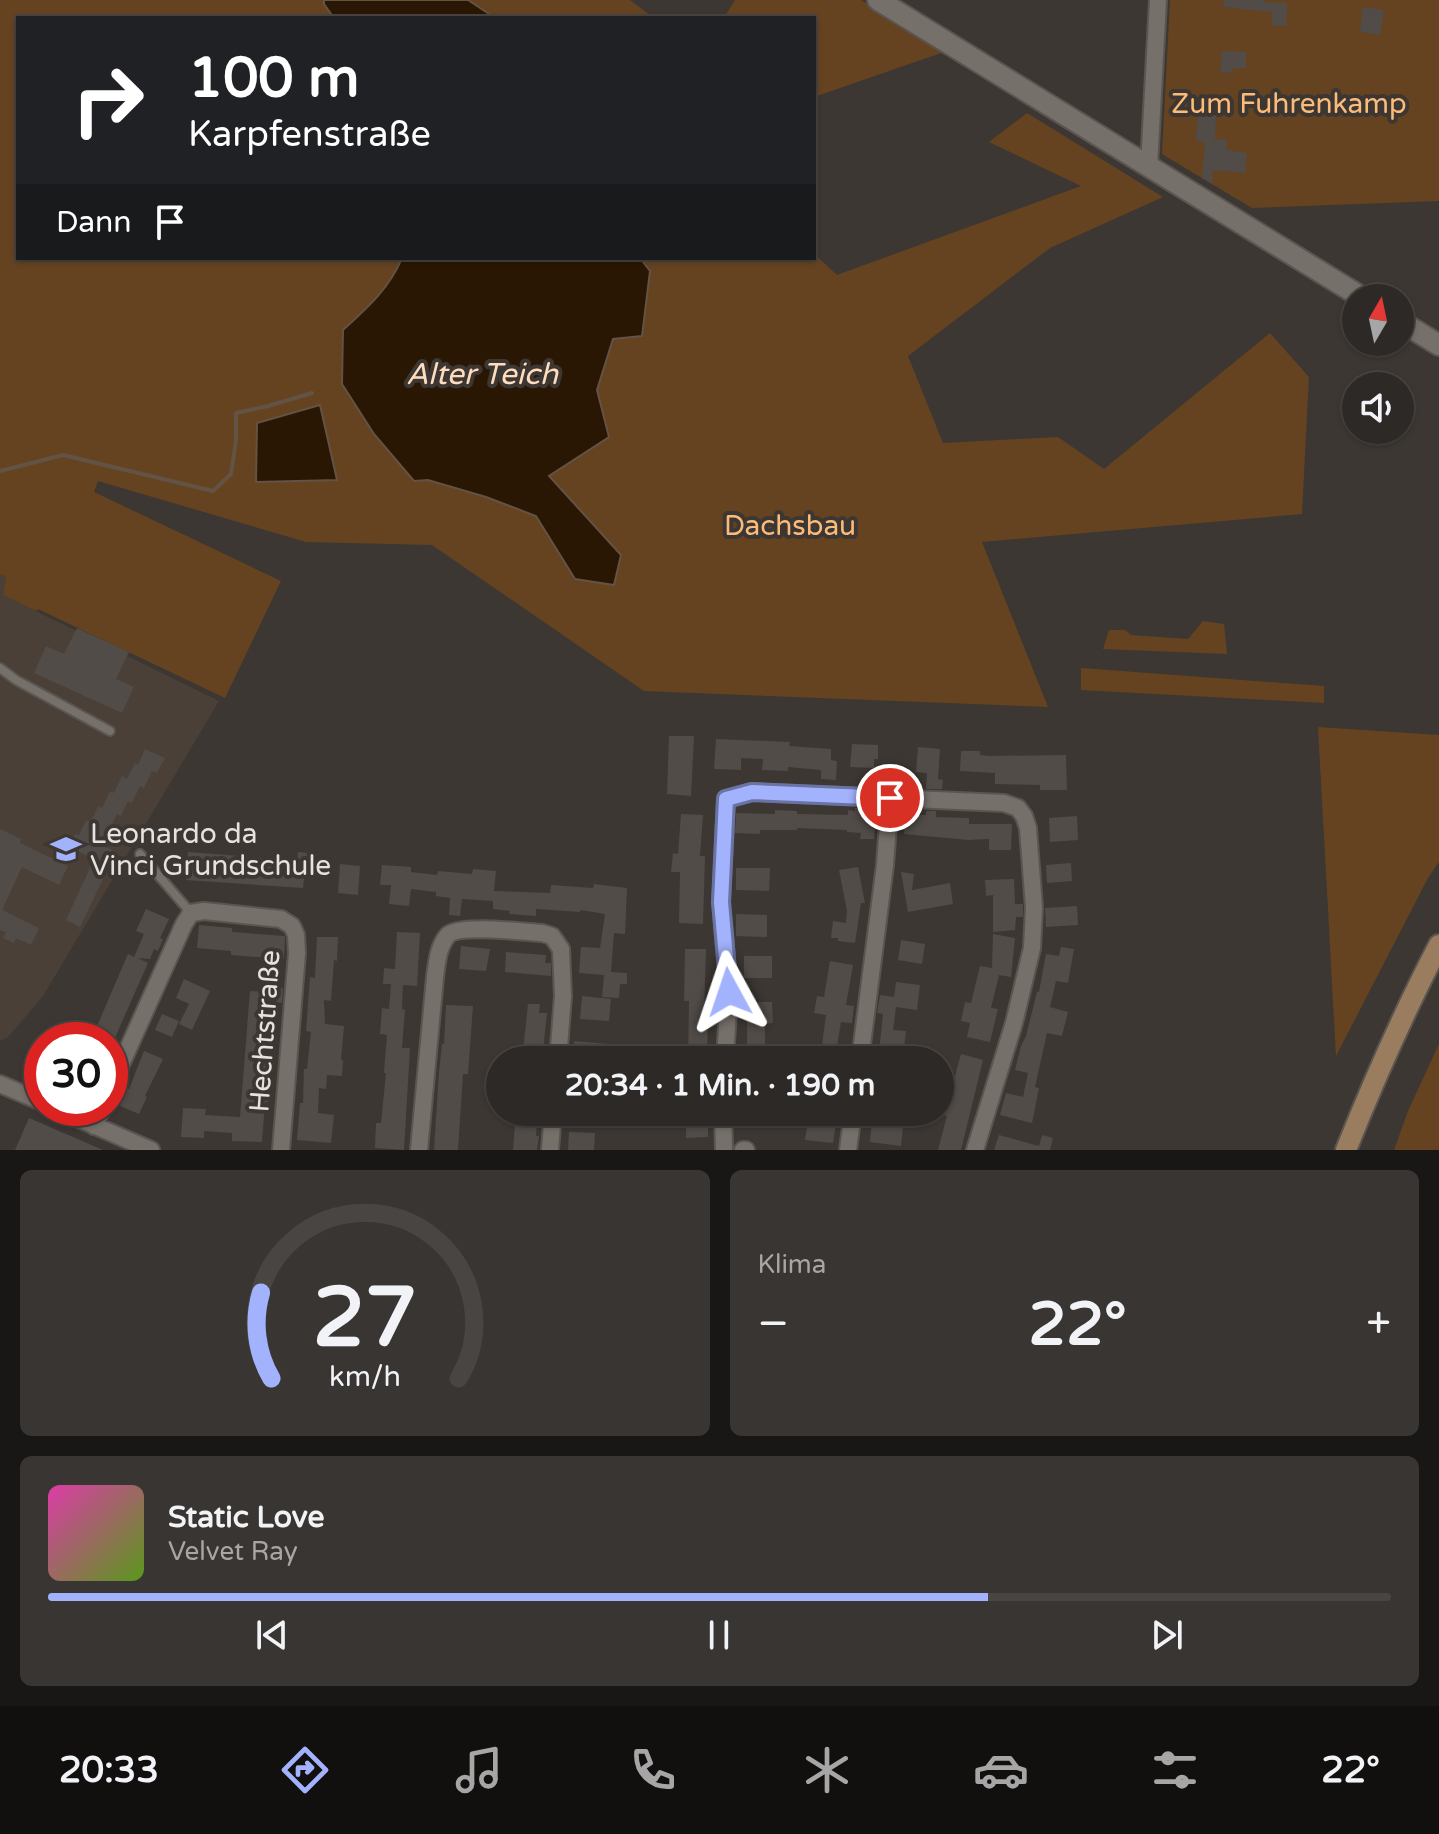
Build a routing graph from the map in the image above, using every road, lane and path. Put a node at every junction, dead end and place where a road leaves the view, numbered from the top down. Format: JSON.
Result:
{"nodes":[{"id":1,"x":878,"y":0,"type":"edge"},
{"id":2,"x":1158,"y":0,"type":"edge"},
{"id":3,"x":1149,"y":166,"type":"junction"},
{"id":4,"x":1342,"y":285,"type":"edge"},
{"id":5,"x":1414,"y":330,"type":"edge"},
{"id":6,"x":1439,"y":345,"type":"edge"},
{"id":7,"x":0,"y":668,"type":"edge"},
{"id":8,"x":110,"y":731,"type":"dead end"},
{"id":9,"x":890,"y":798,"type":"junction"},
{"id":10,"x":140,"y":854,"type":"dead end"},
{"id":11,"x":191,"y":913,"type":"junction"},
{"id":12,"x":1439,"y":945,"type":"edge"},
{"id":13,"x":559,"y":1046,"type":"edge"},
{"id":14,"x":726,"y":1046,"type":"edge"},
{"id":15,"x":862,"y":1046,"type":"edge"},
{"id":16,"x":128,"y":1049,"type":"edge"},
{"id":17,"x":0,"y":1084,"type":"edge"},
{"id":18,"x":24,"y":1094,"type":"edge"},
{"id":19,"x":94,"y":1126,"type":"edge"},
{"id":20,"x":552,"y":1126,"type":"edge"},
{"id":21,"x":723,"y":1126,"type":"edge"},
{"id":22,"x":851,"y":1126,"type":"edge"},
{"id":23,"x":151,"y":1150,"type":"edge"},
{"id":24,"x":281,"y":1150,"type":"edge"},
{"id":25,"x":419,"y":1150,"type":"edge"},
{"id":26,"x":550,"y":1150,"type":"edge"},
{"id":27,"x":724,"y":1150,"type":"edge"},
{"id":28,"x":848,"y":1150,"type":"edge"},
{"id":29,"x":975,"y":1150,"type":"edge"},
{"id":30,"x":1346,"y":1150,"type":"edge"}],
"edges":[{"from":1,"to":3,"type":"street"},
{"from":2,"to":3,"type":"street"},
{"from":3,"to":4,"type":"street"},
{"from":5,"to":6,"type":"street"},
{"from":7,"to":8,"type":"lane"},
{"from":9,"to":14,"type":"street"},
{"from":9,"to":15,"type":"street"},
{"from":9,"to":29,"type":"street"},
{"from":10,"to":11,"type":"lane"},
{"from":11,"to":16,"type":"street"},
{"from":11,"to":24,"type":"street","name":"Hechtstraße"},
{"from":12,"to":30,"type":"main road"},
{"from":13,"to":25,"type":"street"},
{"from":17,"to":18,"type":"street"},
{"from":19,"to":23,"type":"street"},
{"from":20,"to":26,"type":"street"},
{"from":21,"to":27,"type":"street"},
{"from":22,"to":28,"type":"street"}]}
